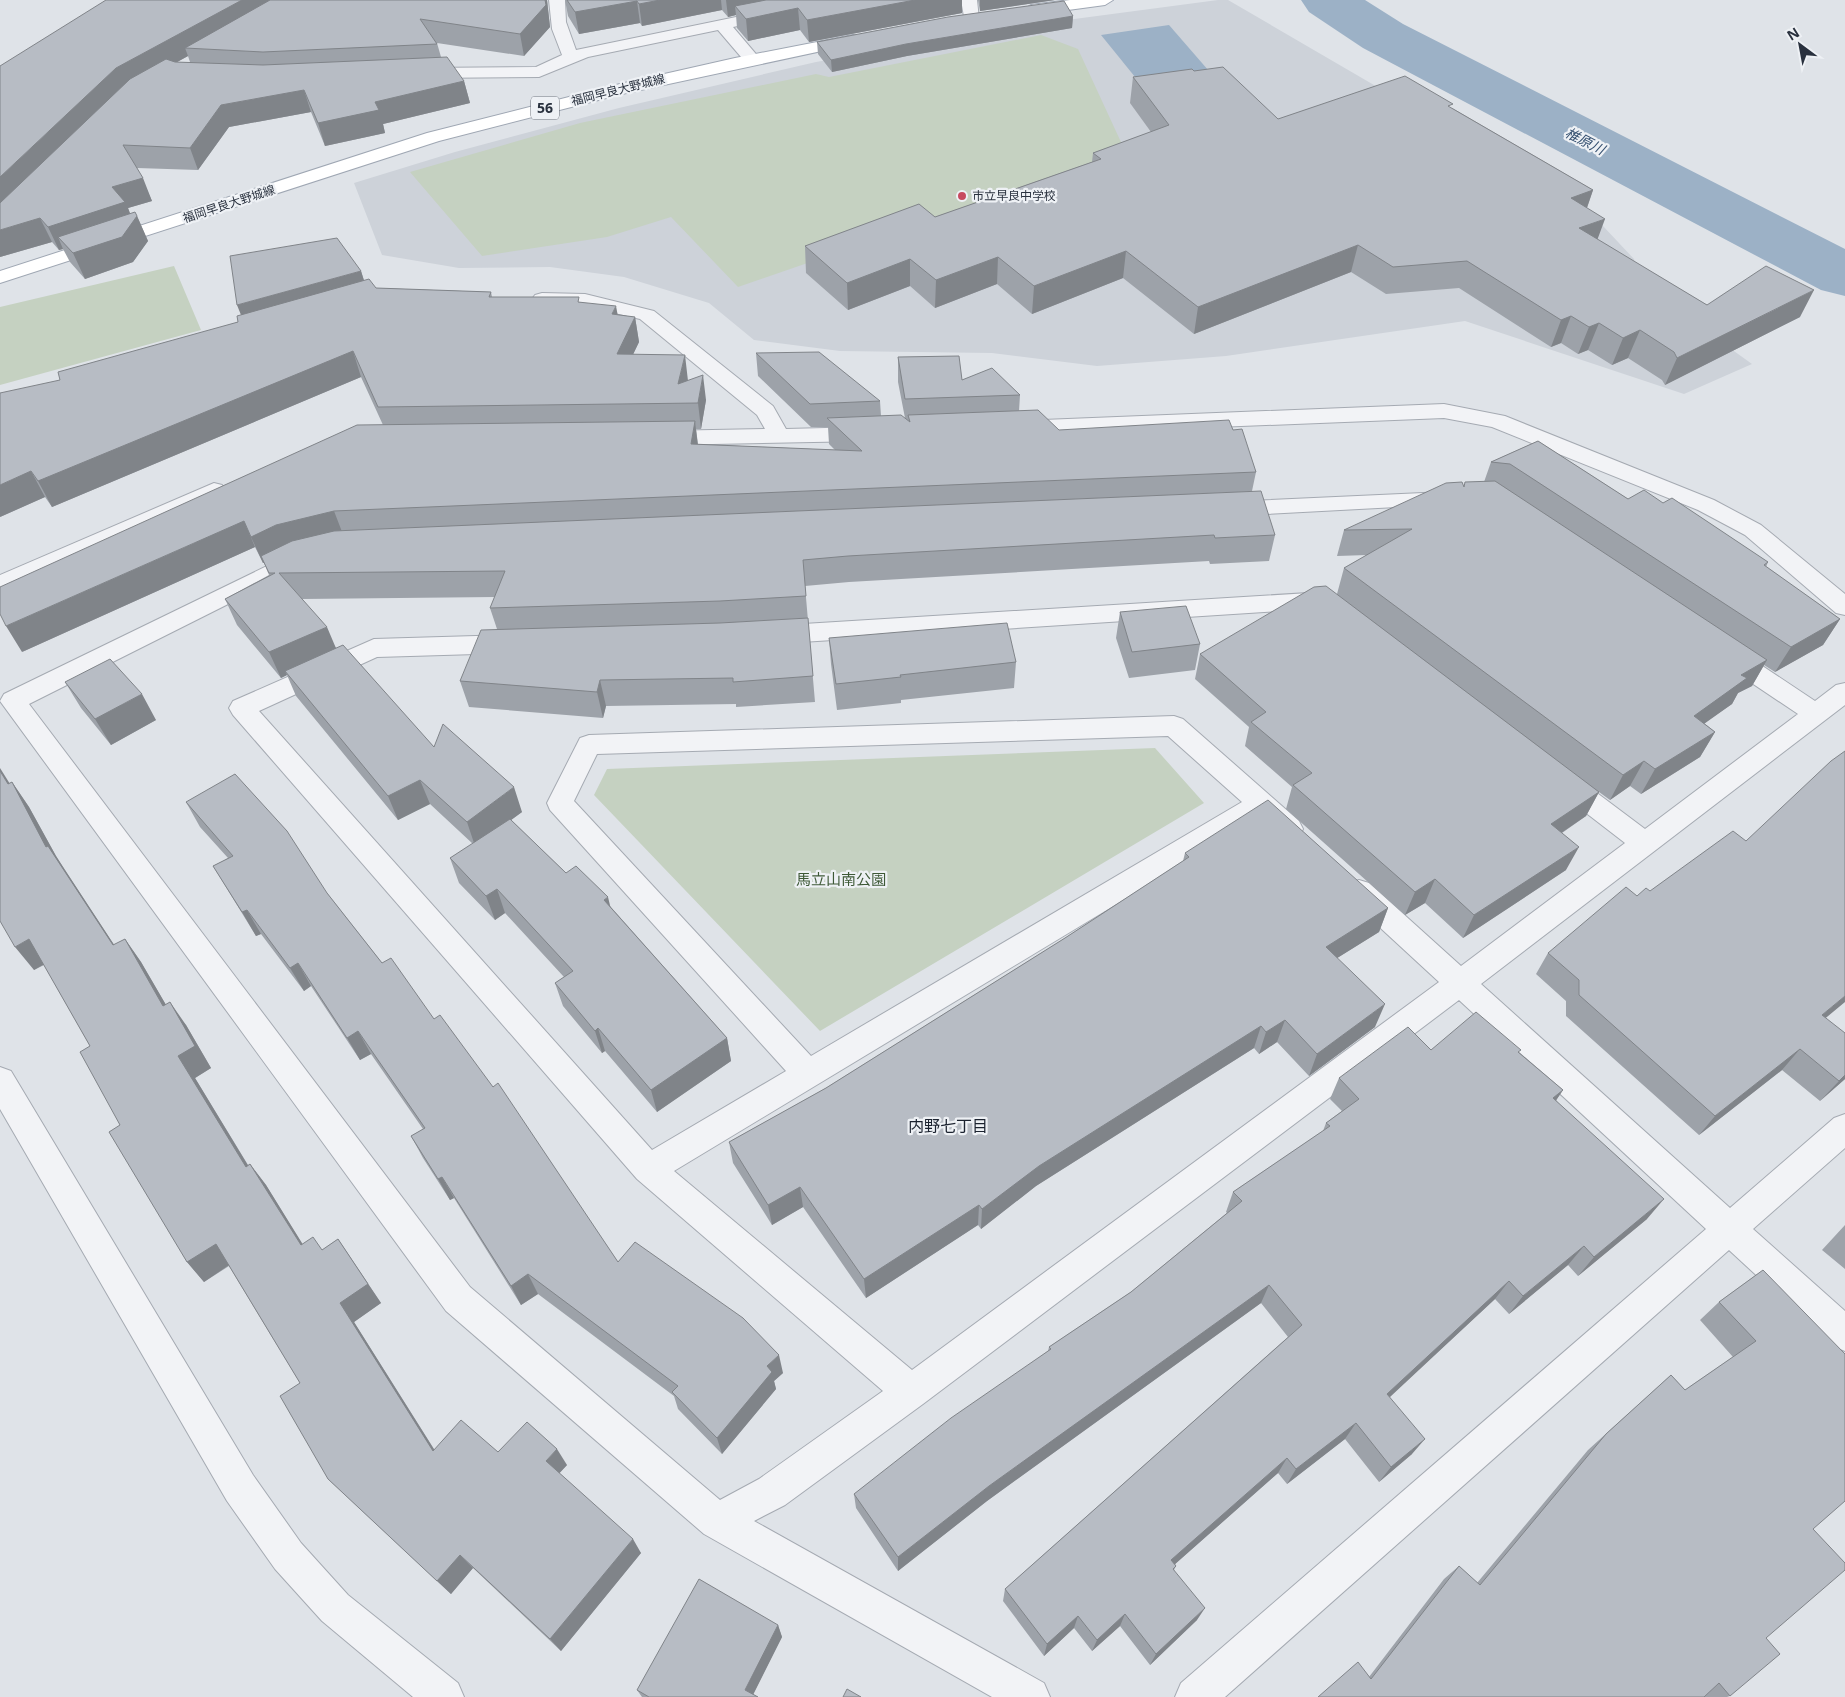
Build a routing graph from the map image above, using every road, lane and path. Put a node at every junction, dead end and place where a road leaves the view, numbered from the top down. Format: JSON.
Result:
{"nodes":[{"id":1,"x":557,"y":0,"type":"edge"},
{"id":2,"x":830,"y":0,"type":"edge"},
{"id":3,"x":969,"y":0,"type":"edge"},
{"id":4,"x":1105,"y":0,"type":"edge"},
{"id":5,"x":1019,"y":12,"type":"edge"},
{"id":6,"x":990,"y":16,"type":"edge"},
{"id":7,"x":963,"y":20,"type":"joint"},
{"id":8,"x":722,"y":25,"type":"junction"},
{"id":9,"x":870,"y":37,"type":"edge"},
{"id":10,"x":571,"y":57,"type":"junction"},
{"id":11,"x":752,"y":60,"type":"junction"},
{"id":12,"x":407,"y":73,"type":"edge"},
{"id":13,"x":0,"y":277,"type":"edge"},
{"id":14,"x":519,"y":299,"type":"edge"},
{"id":15,"x":998,"y":428,"type":"edge"},
{"id":16,"x":889,"y":433,"type":"edge"},
{"id":17,"x":780,"y":437,"type":"junction"},
{"id":18,"x":642,"y":438,"type":"edge"},
{"id":19,"x":236,"y":481,"type":"edge"},
{"id":20,"x":1471,"y":498,"type":"edge"},
{"id":21,"x":1202,"y":510,"type":"edge"},
{"id":22,"x":328,"y":551,"type":"edge"},
{"id":23,"x":0,"y":584,"type":"edge"},
{"id":24,"x":1845,"y":607,"type":"edge"},
{"id":25,"x":1340,"y":612,"type":"edge"},
{"id":26,"x":744,"y":636,"type":"edge"},
{"id":27,"x":539,"y":643,"type":"edge"},
{"id":28,"x":1710,"y":643,"type":"edge"},
{"id":29,"x":1845,"y":692,"type":"edge"},
{"id":30,"x":1816,"y":714,"type":"junction"},
{"id":31,"x":1543,"y":766,"type":"edge"},
{"id":32,"x":1261,"y":804,"type":"junction"},
{"id":33,"x":1644,"y":843,"type":"junction"},
{"id":34,"x":1306,"y":844,"type":"edge"},
{"id":35,"x":1342,"y":877,"type":"edge"},
{"id":36,"x":1460,"y":982,"type":"junction"},
{"id":37,"x":808,"y":1074,"type":"junction"},
{"id":38,"x":0,"y":1080,"type":"edge"},
{"id":39,"x":1845,"y":1128,"type":"edge"},
{"id":40,"x":648,"y":1169,"type":"junction"},
{"id":41,"x":1730,"y":1229,"type":"junction"},
{"id":42,"x":1845,"y":1334,"type":"edge"},
{"id":43,"x":911,"y":1392,"type":"junction"},
{"id":44,"x":717,"y":1521,"type":"junction"},
{"id":45,"x":444,"y":1697,"type":"edge"},
{"id":46,"x":1030,"y":1697,"type":"edge"},
{"id":47,"x":1195,"y":1697,"type":"edge"}],
"edges":[{"from":1,"to":10,"type":"street"},
{"from":2,"to":8,"type":"street"},
{"from":3,"to":7,"type":"street"},
{"from":4,"to":5,"type":"main road"},
{"from":6,"to":7,"type":"main road"},
{"from":8,"to":10,"type":"street"},
{"from":8,"to":11,"type":"street"},
{"from":9,"to":11,"type":"main road","name":"福岡早良大野城線","number":"56"},
{"from":10,"to":12,"type":"street"},
{"from":11,"to":13,"type":"main road","name":"福岡早良大野城線","number":"56"},
{"from":14,"to":17,"type":"street"},
{"from":15,"to":24,"type":"street"},
{"from":16,"to":17,"type":"street"},
{"from":17,"to":18,"type":"street"},
{"from":19,"to":23,"type":"street"},
{"from":20,"to":21,"type":"street"},
{"from":22,"to":44,"type":"street"},
{"from":25,"to":26,"type":"street"},
{"from":27,"to":40,"type":"street"},
{"from":28,"to":30,"type":"street"},
{"from":29,"to":30,"type":"street"},
{"from":30,"to":33,"type":"street"},
{"from":31,"to":33,"type":"street"},
{"from":32,"to":34,"type":"street"},
{"from":32,"to":37,"type":"street"},
{"from":32,"to":37,"type":"street"},
{"from":33,"to":36,"type":"street"},
{"from":35,"to":36,"type":"street"},
{"from":36,"to":41,"type":"street"},
{"from":36,"to":43,"type":"street"},
{"from":37,"to":40,"type":"street"},
{"from":38,"to":45,"type":"street"},
{"from":39,"to":41,"type":"street"},
{"from":40,"to":43,"type":"street"},
{"from":41,"to":42,"type":"street"},
{"from":41,"to":47,"type":"street"},
{"from":43,"to":44,"type":"street"},
{"from":44,"to":46,"type":"street"}]}
